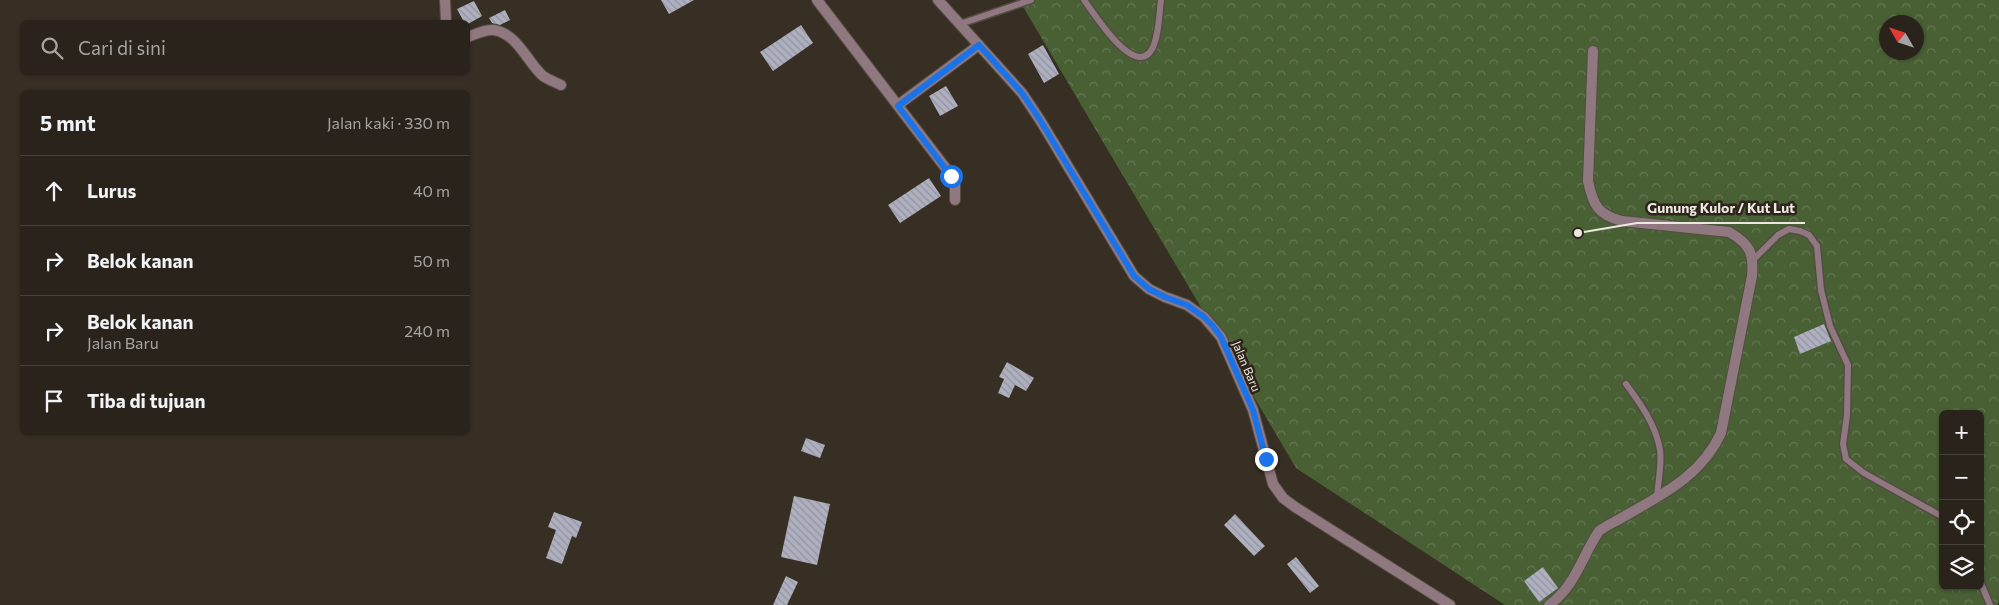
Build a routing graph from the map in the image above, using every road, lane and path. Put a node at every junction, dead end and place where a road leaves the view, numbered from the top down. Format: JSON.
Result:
{"nodes":[{"id":1,"x":446,"y":0,"type":"edge"},
{"id":2,"x":817,"y":0,"type":"edge"},
{"id":3,"x":938,"y":0,"type":"edge"},
{"id":4,"x":1031,"y":0,"type":"edge"},
{"id":5,"x":1084,"y":0,"type":"edge"},
{"id":6,"x":1161,"y":0,"type":"edge"},
{"id":7,"x":446,"y":20,"type":"edge"},
{"id":8,"x":960,"y":24,"type":"junction"},
{"id":9,"x":470,"y":36,"type":"edge"},
{"id":10,"x":979,"y":45,"type":"junction"},
{"id":11,"x":1592,"y":51,"type":"dead end"},
{"id":12,"x":561,"y":85,"type":"dead end"},
{"id":13,"x":898,"y":106,"type":"junction"},
{"id":14,"x":955,"y":200,"type":"dead end"},
{"id":15,"x":1753,"y":260,"type":"junction"},
{"id":16,"x":1626,"y":384,"type":"dead end"},
{"id":17,"x":1657,"y":497,"type":"junction"},
{"id":18,"x":1939,"y":515,"type":"edge"},
{"id":19,"x":1984,"y":590,"type":"edge"},
{"id":20,"x":1450,"y":605,"type":"edge"},
{"id":21,"x":1549,"y":605,"type":"edge"},
{"id":22,"x":1990,"y":605,"type":"edge"}],
"edges":[{"from":1,"to":7,"type":"street"},
{"from":2,"to":13,"type":"street"},
{"from":3,"to":8,"type":"street","name":"Jalan Baru"},
{"from":4,"to":8,"type":"lane"},
{"from":5,"to":6,"type":"lane"},
{"from":8,"to":10,"type":"street","name":"Jalan Baru"},
{"from":9,"to":12,"type":"street"},
{"from":10,"to":13,"type":"street"},
{"from":10,"to":20,"type":"street","name":"Jalan Baru"},
{"from":11,"to":15,"type":"street"},
{"from":13,"to":14,"type":"street"},
{"from":15,"to":17,"type":"street"},
{"from":15,"to":18,"type":"lane"},
{"from":16,"to":17,"type":"lane"},
{"from":17,"to":21,"type":"street"},
{"from":19,"to":22,"type":"lane"}]}
